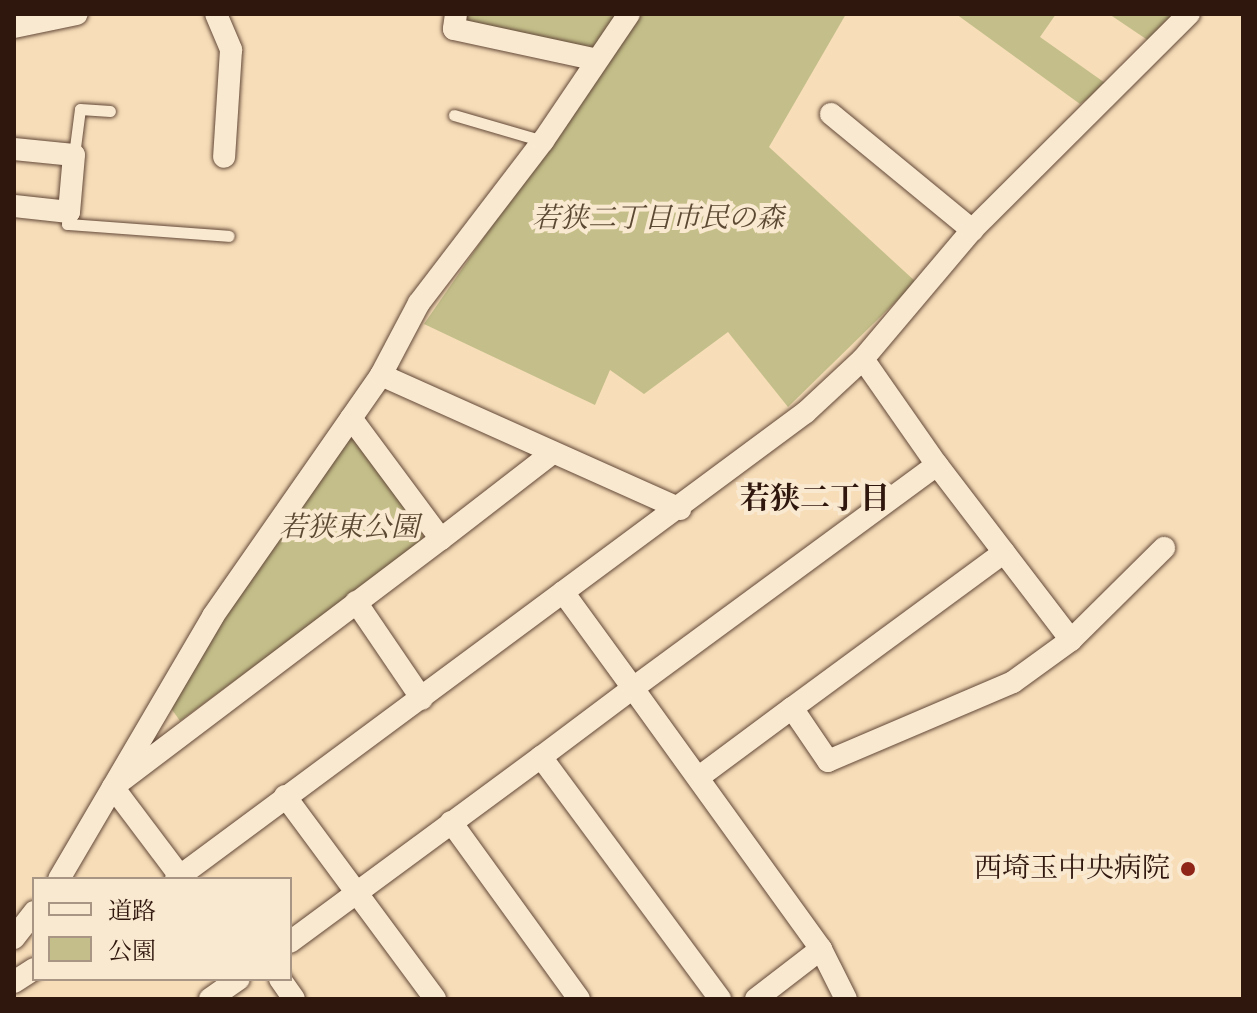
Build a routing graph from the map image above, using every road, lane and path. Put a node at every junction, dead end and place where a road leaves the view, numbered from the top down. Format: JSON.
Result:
{"nodes":[{"id":1,"x":77,"y":14,"type":"edge"},
{"id":2,"x":216,"y":14,"type":"edge"},
{"id":3,"x":456,"y":14,"type":"edge"},
{"id":4,"x":629,"y":14,"type":"edge"},
{"id":5,"x":1189,"y":14,"type":"edge"},
{"id":6,"x":14,"y":27,"type":"edge"},
{"id":7,"x":597,"y":60,"type":"junction"},
{"id":8,"x":110,"y":111,"type":"dead end"},
{"id":9,"x":831,"y":114,"type":"dead end"},
{"id":10,"x":454,"y":115,"type":"dead end"},
{"id":11,"x":543,"y":141,"type":"junction"},
{"id":12,"x":14,"y":149,"type":"edge"},
{"id":13,"x":74,"y":155,"type":"junction"},
{"id":14,"x":224,"y":157,"type":"dead end"},
{"id":15,"x":14,"y":206,"type":"edge"},
{"id":16,"x":69,"y":212,"type":"junction"},
{"id":17,"x":972,"y":230,"type":"junction"},
{"id":18,"x":229,"y":236,"type":"dead end"},
{"id":19,"x":863,"y":359,"type":"junction"},
{"id":20,"x":381,"y":375,"type":"junction"},
{"id":21,"x":351,"y":418,"type":"junction"},
{"id":22,"x":551,"y":454,"type":"junction"},
{"id":23,"x":937,"y":465,"type":"junction"},
{"id":24,"x":680,"y":509,"type":"junction"},
{"id":25,"x":441,"y":539,"type":"junction"},
{"id":26,"x":1164,"y":548,"type":"dead end"},
{"id":27,"x":1004,"y":552,"type":"junction"},
{"id":28,"x":563,"y":592,"type":"junction"},
{"id":29,"x":356,"y":602,"type":"junction"},
{"id":30,"x":1071,"y":640,"type":"junction"},
{"id":31,"x":633,"y":688,"type":"junction"},
{"id":32,"x":422,"y":699,"type":"junction"},
{"id":33,"x":792,"y":708,"type":"junction"},
{"id":34,"x":541,"y":757,"type":"junction"},
{"id":35,"x":699,"y":777,"type":"junction"},
{"id":36,"x":113,"y":787,"type":"junction"},
{"id":37,"x":285,"y":796,"type":"junction"},
{"id":38,"x":451,"y":822,"type":"junction"},
{"id":39,"x":60,"y":877,"type":"edge"},
{"id":40,"x":177,"y":877,"type":"edge"},
{"id":41,"x":179,"y":877,"type":"edge"},
{"id":42,"x":357,"y":892,"type":"junction"},
{"id":43,"x":32,"y":915,"type":"edge"},
{"id":44,"x":14,"y":938,"type":"edge"},
{"id":45,"x":292,"y":941,"type":"edge"},
{"id":46,"x":821,"y":949,"type":"junction"},
{"id":47,"x":32,"y":970,"type":"edge"},
{"id":48,"x":236,"y":981,"type":"edge"},
{"id":49,"x":281,"y":981,"type":"edge"},
{"id":50,"x":14,"y":982,"type":"edge"},
{"id":51,"x":14,"y":990,"type":"edge"},
{"id":52,"x":21,"y":999,"type":"edge"},
{"id":53,"x":210,"y":999,"type":"edge"},
{"id":54,"x":294,"y":999,"type":"edge"},
{"id":55,"x":435,"y":999,"type":"edge"},
{"id":56,"x":579,"y":999,"type":"edge"},
{"id":57,"x":720,"y":999,"type":"edge"},
{"id":58,"x":756,"y":999,"type":"edge"},
{"id":59,"x":846,"y":999,"type":"edge"}],
"edges":[{"from":1,"to":6,"type":"street"},
{"from":2,"to":14,"type":"street"},
{"from":3,"to":7,"type":"street"},
{"from":4,"to":7,"type":"street"},
{"from":5,"to":17,"type":"street"},
{"from":7,"to":11,"type":"street"},
{"from":8,"to":13,"type":"lane"},
{"from":9,"to":17,"type":"street"},
{"from":10,"to":11,"type":"lane"},
{"from":11,"to":20,"type":"street"},
{"from":12,"to":13,"type":"street"},
{"from":13,"to":16,"type":"street"},
{"from":15,"to":16,"type":"street"},
{"from":16,"to":18,"type":"lane"},
{"from":17,"to":19,"type":"street"},
{"from":19,"to":23,"type":"street"},
{"from":19,"to":24,"type":"street"},
{"from":20,"to":21,"type":"street"},
{"from":20,"to":22,"type":"street"},
{"from":21,"to":25,"type":"street"},
{"from":21,"to":36,"type":"street"},
{"from":22,"to":24,"type":"street"},
{"from":22,"to":25,"type":"street"},
{"from":23,"to":27,"type":"street"},
{"from":23,"to":31,"type":"street"},
{"from":24,"to":28,"type":"street"},
{"from":25,"to":29,"type":"street"},
{"from":26,"to":30,"type":"street"},
{"from":27,"to":30,"type":"street"},
{"from":27,"to":33,"type":"street"},
{"from":28,"to":31,"type":"street"},
{"from":28,"to":32,"type":"street"},
{"from":29,"to":32,"type":"street"},
{"from":29,"to":36,"type":"street"},
{"from":30,"to":33,"type":"street"},
{"from":31,"to":34,"type":"street"},
{"from":31,"to":35,"type":"street"},
{"from":32,"to":37,"type":"street"},
{"from":33,"to":35,"type":"street"},
{"from":34,"to":38,"type":"street"},
{"from":34,"to":57,"type":"street"},
{"from":35,"to":46,"type":"street"},
{"from":36,"to":39,"type":"street"},
{"from":36,"to":40,"type":"street"},
{"from":37,"to":41,"type":"street"},
{"from":37,"to":42,"type":"street"},
{"from":38,"to":42,"type":"street"},
{"from":38,"to":56,"type":"street"},
{"from":42,"to":45,"type":"street"},
{"from":42,"to":55,"type":"street"},
{"from":43,"to":44,"type":"street"},
{"from":46,"to":58,"type":"street"},
{"from":46,"to":59,"type":"street"},
{"from":47,"to":50,"type":"street"},
{"from":48,"to":53,"type":"street"},
{"from":49,"to":54,"type":"street"},
{"from":51,"to":52,"type":"street"}]}
